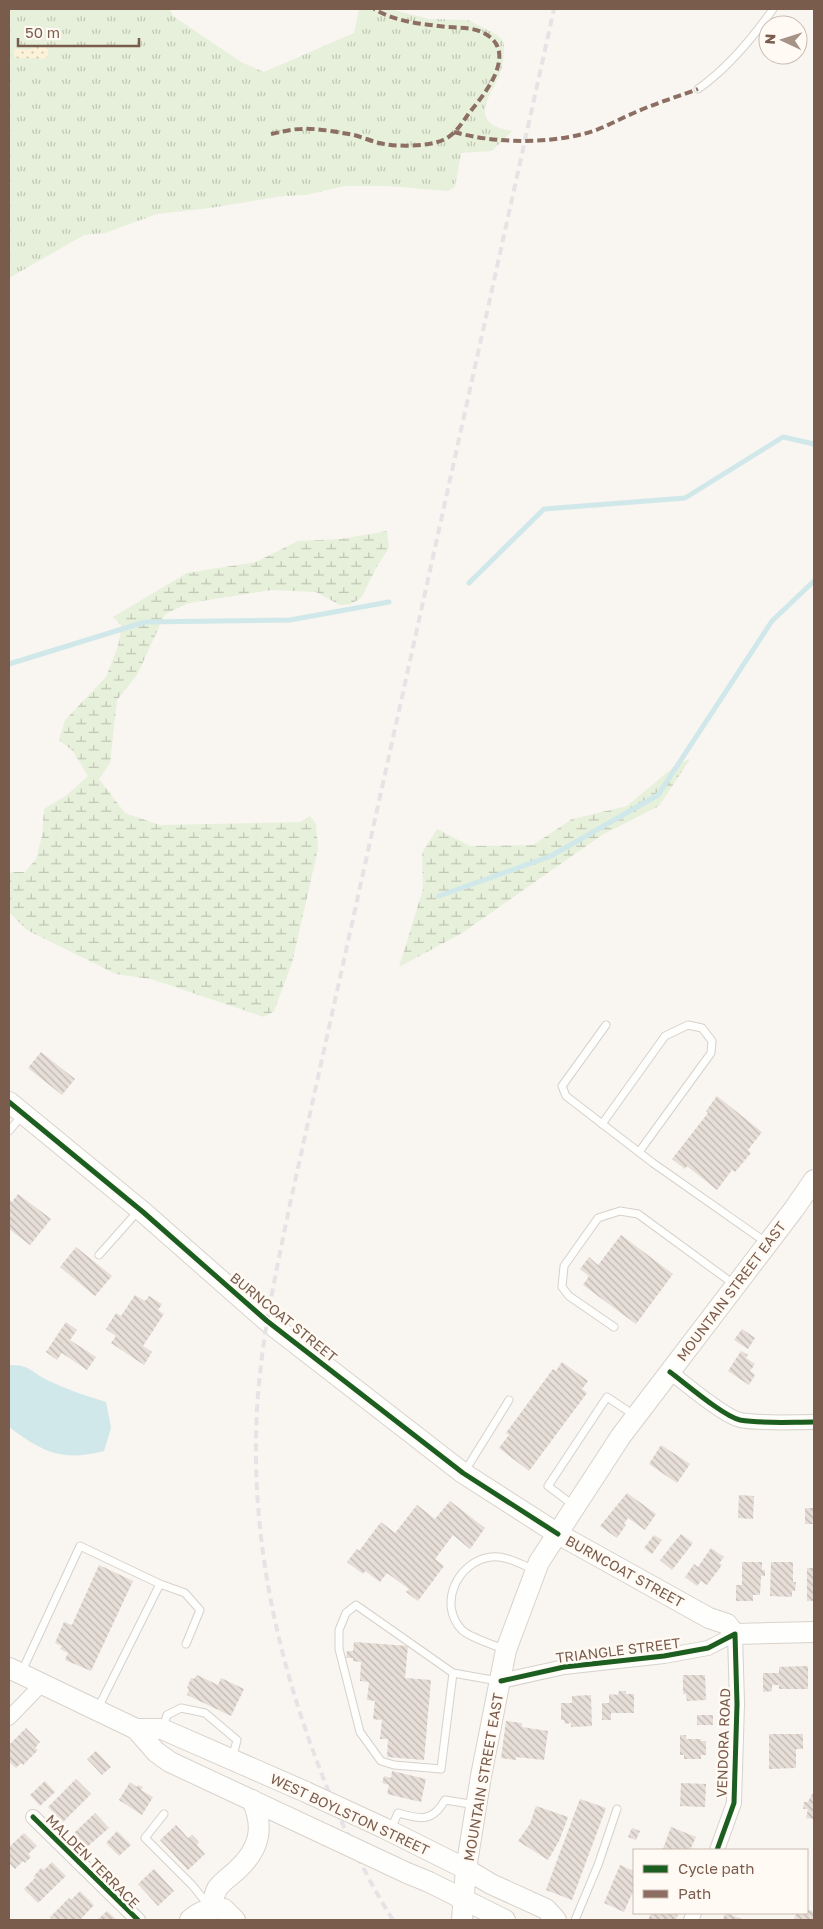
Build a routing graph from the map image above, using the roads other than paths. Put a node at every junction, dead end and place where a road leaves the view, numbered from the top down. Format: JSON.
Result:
{"nodes":[{"id":1,"x":773,"y":9,"type":"edge"},
{"id":2,"x":698,"y":89,"type":"dead end"},
{"id":3,"x":606,"y":1025,"type":"dead end"},
{"id":4,"x":16,"y":1108,"type":"edge"},
{"id":5,"x":602,"y":1124,"type":"junction"},
{"id":6,"x":9,"y":1131,"type":"edge"},
{"id":7,"x":639,"y":1152,"type":"junction"},
{"id":8,"x":814,"y":1180,"type":"edge"},
{"id":9,"x":140,"y":1209,"type":"junction"},
{"id":10,"x":767,"y":1243,"type":"junction"},
{"id":11,"x":99,"y":1255,"type":"dead end"},
{"id":12,"x":735,"y":1285,"type":"junction"},
{"id":13,"x":614,"y":1327,"type":"dead end"},
{"id":14,"x":670,"y":1372,"type":"junction"},
{"id":15,"x":509,"y":1400,"type":"dead end"},
{"id":16,"x":636,"y":1416,"type":"junction"},
{"id":17,"x":814,"y":1422,"type":"edge"},
{"id":18,"x":463,"y":1473,"type":"junction"},
{"id":19,"x":576,"y":1506,"type":"junction"},
{"id":20,"x":558,"y":1534,"type":"junction"},
{"id":21,"x":536,"y":1570,"type":"junction"},
{"id":22,"x":160,"y":1584,"type":"junction"},
{"id":23,"x":814,"y":1632,"type":"edge"},
{"id":24,"x":735,"y":1634,"type":"junction"},
{"id":25,"x":186,"y":1644,"type":"dead end"},
{"id":26,"x":506,"y":1650,"type":"junction"},
{"id":27,"x":15,"y":1671,"type":"edge"},
{"id":28,"x":453,"y":1673,"type":"junction"},
{"id":29,"x":501,"y":1681,"type":"junction"},
{"id":30,"x":42,"y":1685,"type":"junction"},
{"id":31,"x":97,"y":1710,"type":"junction"},
{"id":32,"x":9,"y":1718,"type":"edge"},
{"id":33,"x":136,"y":1728,"type":"junction"},
{"id":34,"x":162,"y":1729,"type":"junction"},
{"id":35,"x":232,"y":1759,"type":"junction"},
{"id":36,"x":252,"y":1800,"type":"junction"},
{"id":37,"x":476,"y":1805,"type":"junction"},
{"id":38,"x":617,"y":1809,"type":"dead end"},
{"id":39,"x":164,"y":1814,"type":"dead end"},
{"id":40,"x":33,"y":1817,"type":"dead end"},
{"id":41,"x":387,"y":1830,"type":"junction"},
{"id":42,"x":716,"y":1849,"type":"edge"},
{"id":43,"x":466,"y":1869,"type":"junction"},
{"id":44,"x":463,"y":1898,"type":"junction"},
{"id":45,"x":210,"y":1908,"type":"junction"},
{"id":46,"x":138,"y":1920,"type":"edge"},
{"id":47,"x":190,"y":1920,"type":"edge"},
{"id":48,"x":235,"y":1920,"type":"edge"},
{"id":49,"x":462,"y":1920,"type":"edge"},
{"id":50,"x":506,"y":1920,"type":"edge"},
{"id":51,"x":556,"y":1920,"type":"edge"},
{"id":52,"x":575,"y":1920,"type":"edge"}],
"edges":[{"from":1,"to":2,"type":"lane"},
{"from":3,"to":5,"type":"lane"},
{"from":4,"to":6,"type":"lane"},
{"from":4,"to":9,"type":"main road","name":"BURNCOAT STREET"},
{"from":5,"to":7,"type":"lane"},
{"from":5,"to":7,"type":"lane"},
{"from":7,"to":10,"type":"lane"},
{"from":8,"to":10,"type":"main road","name":"MOUNTAIN STREET EAST"},
{"from":9,"to":11,"type":"lane"},
{"from":9,"to":18,"type":"main road","name":"BURNCOAT STREET"},
{"from":10,"to":12,"type":"main road","name":"MOUNTAIN STREET EAST"},
{"from":12,"to":13,"type":"lane"},
{"from":12,"to":14,"type":"main road","name":"MOUNTAIN STREET EAST"},
{"from":14,"to":16,"type":"main road","name":"MOUNTAIN STREET EAST"},
{"from":14,"to":17,"type":"street"},
{"from":15,"to":18,"type":"lane"},
{"from":16,"to":19,"type":"main road","name":"MOUNTAIN STREET EAST"},
{"from":16,"to":19,"type":"lane"},
{"from":18,"to":20,"type":"main road","name":"BURNCOAT STREET"},
{"from":19,"to":20,"type":"main road","name":"MOUNTAIN STREET EAST"},
{"from":20,"to":21,"type":"main road","name":"MOUNTAIN STREET EAST"},
{"from":20,"to":24,"type":"main road","name":"BURNCOAT STREET"},
{"from":21,"to":26,"type":"main road","name":"MOUNTAIN STREET EAST"},
{"from":21,"to":26,"type":"lane"},
{"from":22,"to":25,"type":"lane"},
{"from":22,"to":27,"type":"lane"},
{"from":22,"to":31,"type":"lane"},
{"from":23,"to":24,"type":"main road"},
{"from":24,"to":29,"type":"street","name":"TRIANGLE STREET"},
{"from":24,"to":42,"type":"street","name":"VENDORA ROAD"},
{"from":26,"to":29,"type":"main road","name":"MOUNTAIN STREET EAST"},
{"from":27,"to":30,"type":"main road","name":"WEST BOYLSTON STREET"},
{"from":28,"to":28,"type":"lane"},
{"from":28,"to":29,"type":"lane"},
{"from":29,"to":37,"type":"main road","name":"MOUNTAIN STREET EAST"},
{"from":30,"to":31,"type":"main road","name":"WEST BOYLSTON STREET"},
{"from":30,"to":32,"type":"street"},
{"from":31,"to":33,"type":"main road","name":"WEST BOYLSTON STREET"},
{"from":33,"to":34,"type":"main road","name":"WEST BOYLSTON STREET"},
{"from":33,"to":36,"type":"main road","name":"WEST BOYLSTON STREET"},
{"from":34,"to":35,"type":"main road","name":"WEST BOYLSTON STREET"},
{"from":34,"to":35,"type":"lane"},
{"from":35,"to":41,"type":"main road","name":"WEST BOYLSTON STREET","bridge":true},
{"from":36,"to":44,"type":"main road","name":"WEST BOYLSTON STREET","bridge":true},
{"from":36,"to":45,"type":"main road"},
{"from":37,"to":41,"type":"lane"},
{"from":37,"to":43,"type":"main road","name":"MOUNTAIN STREET EAST"},
{"from":38,"to":52,"type":"lane"},
{"from":39,"to":45,"type":"lane"},
{"from":40,"to":46,"type":"street","name":"MALDEN TERRACE"},
{"from":41,"to":43,"type":"main road","name":"WEST BOYLSTON STREET"},
{"from":43,"to":44,"type":"main road","name":"MOUNTAIN STREET EAST"},
{"from":43,"to":51,"type":"main road","name":"WEST BOYLSTON STREET"},
{"from":44,"to":49,"type":"main road","name":"MOUNTAIN STREET EAST"},
{"from":44,"to":50,"type":"main road","name":"WEST BOYLSTON STREET"},
{"from":45,"to":47,"type":"main road"},
{"from":45,"to":48,"type":"main road"}]}
